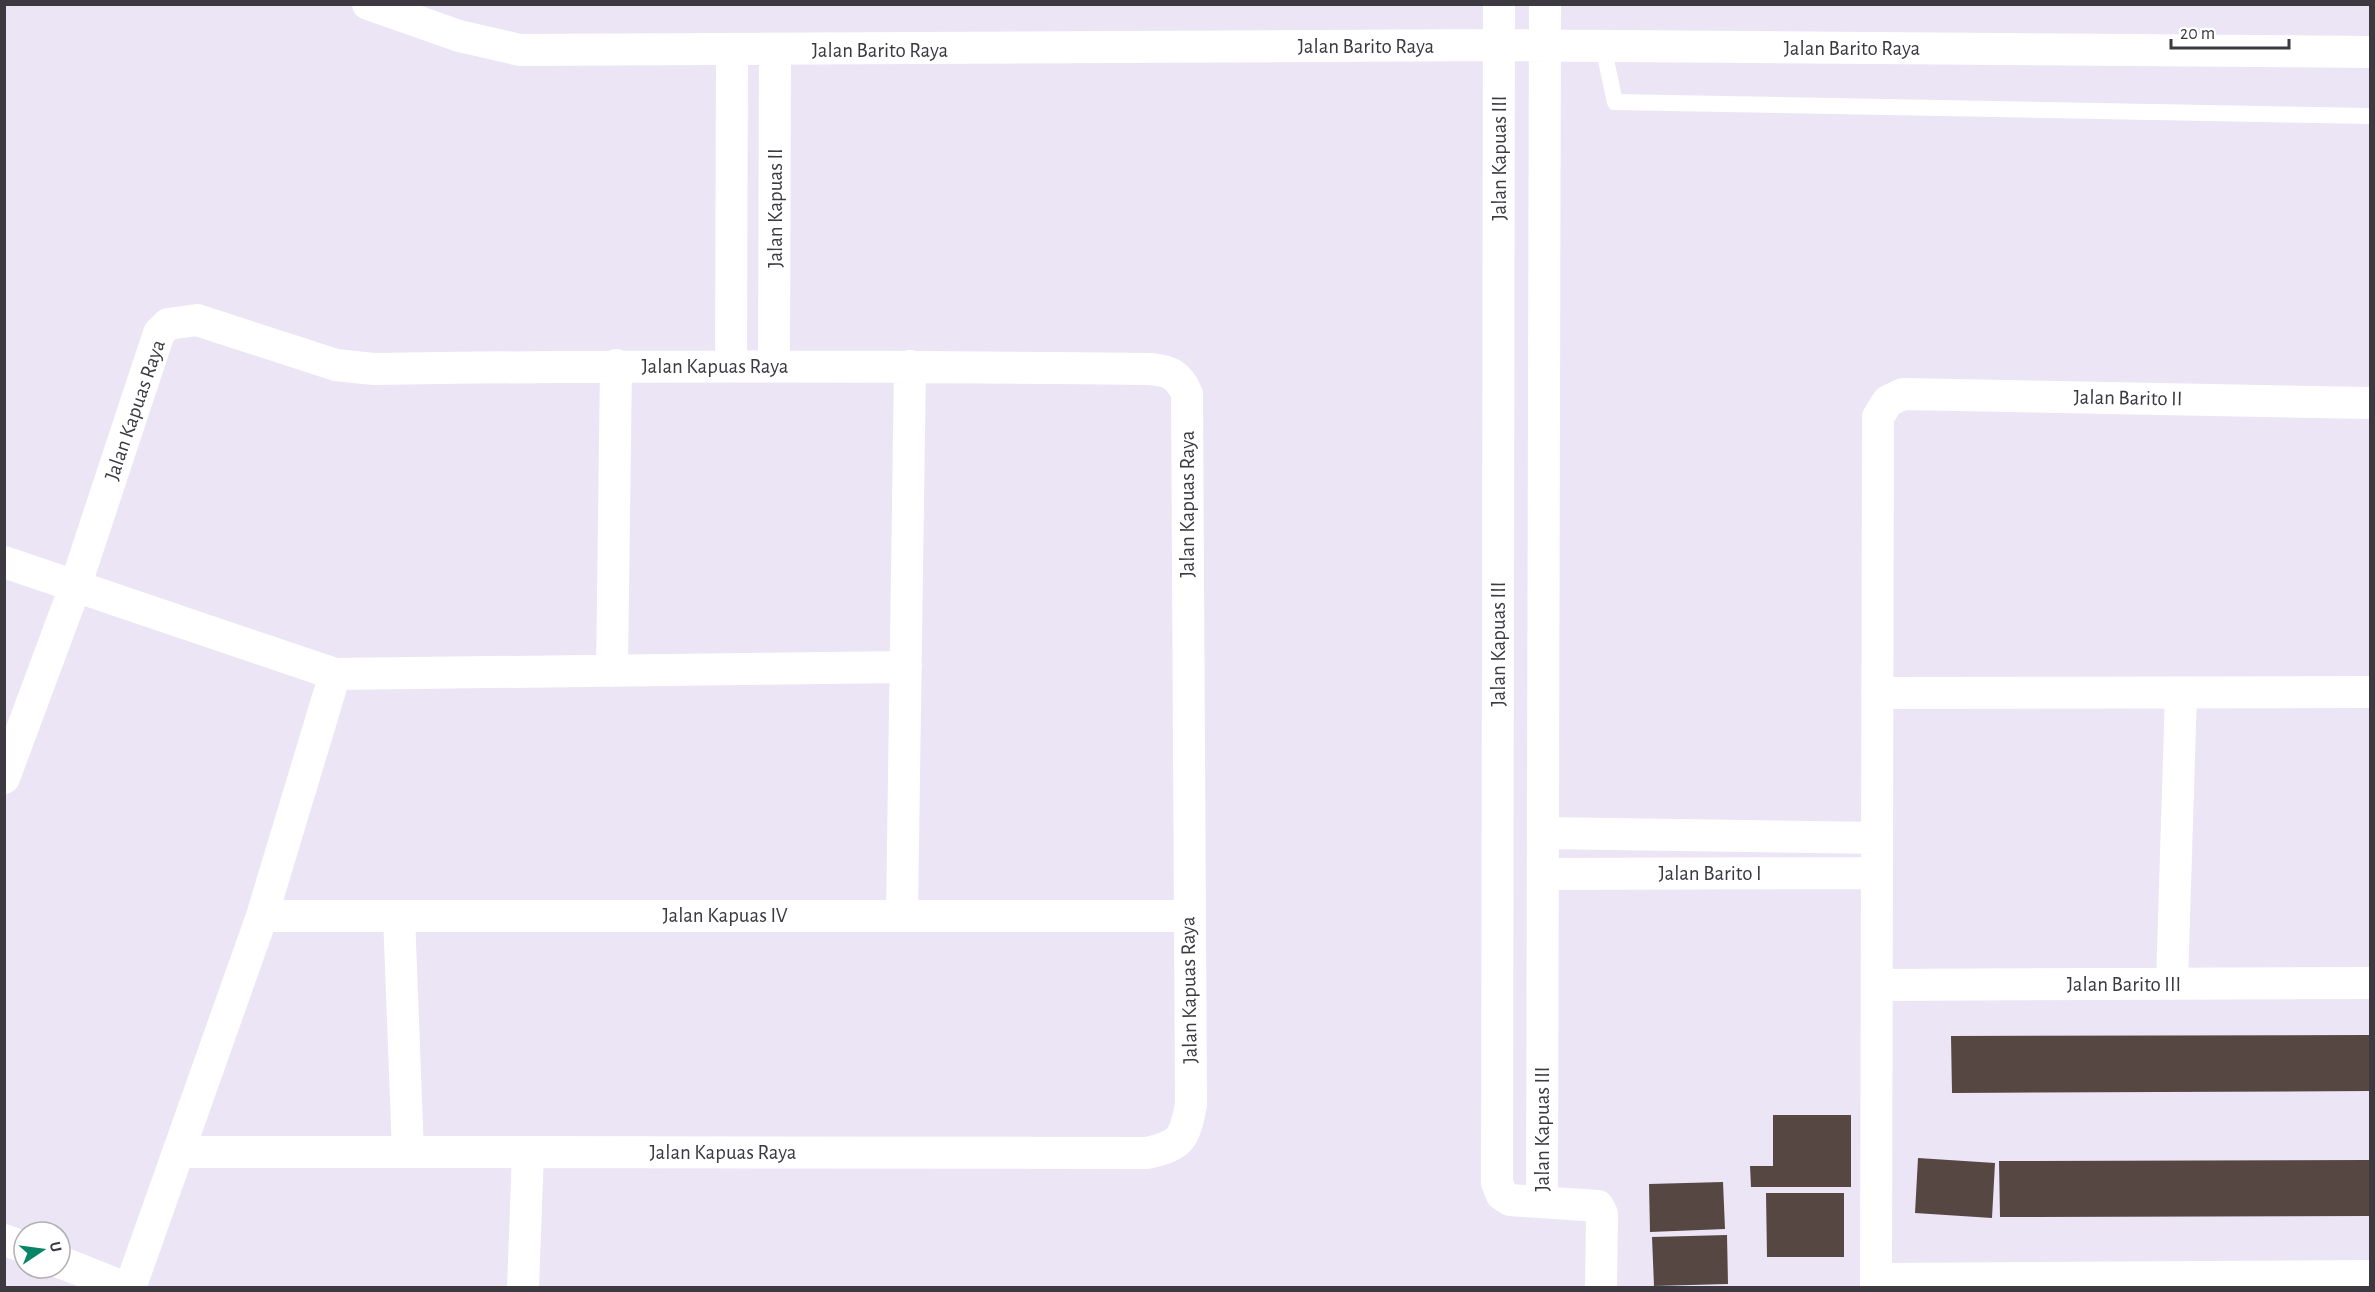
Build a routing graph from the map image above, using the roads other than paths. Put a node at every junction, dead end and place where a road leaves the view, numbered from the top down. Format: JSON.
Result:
{"nodes":[{"id":1,"x":368,"y":4,"type":"edge"},
{"id":2,"x":1499,"y":4,"type":"edge"},
{"id":3,"x":1545,"y":4,"type":"edge"},
{"id":4,"x":1499,"y":45,"type":"junction"},
{"id":5,"x":1545,"y":46,"type":"junction"},
{"id":6,"x":1603,"y":46,"type":"junction"},
{"id":7,"x":732,"y":51,"type":"junction"},
{"id":8,"x":775,"y":51,"type":"junction"},
{"id":9,"x":2370,"y":52,"type":"edge"},
{"id":10,"x":2370,"y":116,"type":"edge"},
{"id":11,"x":616,"y":365,"type":"junction"},
{"id":12,"x":731,"y":366,"type":"junction"},
{"id":13,"x":774,"y":366,"type":"junction"},
{"id":14,"x":910,"y":366,"type":"junction"},
{"id":15,"x":2370,"y":403,"type":"edge"},
{"id":16,"x":4,"y":562,"type":"edge"},
{"id":17,"x":75,"y":587,"type":"junction"},
{"id":18,"x":906,"y":667,"type":"junction"},
{"id":19,"x":612,"y":671,"type":"junction"},
{"id":20,"x":335,"y":674,"type":"junction"},
{"id":21,"x":2370,"y":692,"type":"edge"},
{"id":22,"x":1877,"y":693,"type":"junction"},
{"id":23,"x":2181,"y":693,"type":"junction"},
{"id":24,"x":4,"y":778,"type":"edge"},
{"id":25,"x":1543,"y":833,"type":"junction"},
{"id":26,"x":1877,"y":838,"type":"junction"},
{"id":27,"x":1877,"y":873,"type":"junction"},
{"id":28,"x":1543,"y":874,"type":"junction"},
{"id":29,"x":902,"y":914,"type":"junction"},
{"id":30,"x":262,"y":916,"type":"junction"},
{"id":31,"x":399,"y":916,"type":"junction"},
{"id":32,"x":1188,"y":916,"type":"junction"},
{"id":33,"x":2370,"y":982,"type":"edge"},
{"id":34,"x":2172,"y":984,"type":"junction"},
{"id":35,"x":1877,"y":985,"type":"junction"},
{"id":36,"x":180,"y":1152,"type":"junction"},
{"id":37,"x":408,"y":1152,"type":"junction"},
{"id":38,"x":528,"y":1152,"type":"junction"},
{"id":39,"x":1542,"y":1202,"type":"junction"},
{"id":40,"x":72,"y":1266,"type":"edge"},
{"id":41,"x":2370,"y":1276,"type":"edge"},
{"id":42,"x":2186,"y":1282,"type":"edge"},
{"id":43,"x":1876,"y":1283,"type":"edge"},
{"id":44,"x":128,"y":1287,"type":"edge"},
{"id":45,"x":523,"y":1287,"type":"edge"},
{"id":46,"x":1601,"y":1287,"type":"edge"}],
"edges":[{"from":1,"to":7,"type":"street","name":"Jalan Barito Raya"},
{"from":2,"to":4,"type":"street","name":"Jalan Kapuas III"},
{"from":3,"to":5,"type":"street","name":"Jalan Kapuas III"},
{"from":4,"to":5,"type":"street","name":"Jalan Barito Raya"},
{"from":4,"to":8,"type":"street","name":"Jalan Barito Raya"},
{"from":4,"to":39,"type":"street","name":"Jalan Kapuas III"},
{"from":5,"to":6,"type":"street","name":"Jalan Barito Raya"},
{"from":5,"to":25,"type":"street","name":"Jalan Kapuas III"},
{"from":6,"to":9,"type":"street","name":"Jalan Barito Raya"},
{"from":6,"to":10,"type":"lane"},
{"from":7,"to":8,"type":"street","name":"Jalan Barito Raya"},
{"from":7,"to":12,"type":"street","name":"Jalan Kapuas II"},
{"from":8,"to":13,"type":"street","name":"Jalan Kapuas II"},
{"from":11,"to":12,"type":"street","name":"Jalan Kapuas Raya"},
{"from":11,"to":17,"type":"street","name":"Jalan Kapuas Raya"},
{"from":11,"to":19,"type":"street"},
{"from":12,"to":13,"type":"street","name":"Jalan Kapuas Raya"},
{"from":13,"to":14,"type":"street","name":"Jalan Kapuas Raya"},
{"from":14,"to":18,"type":"street"},
{"from":14,"to":32,"type":"street","name":"Jalan Kapuas Raya"},
{"from":15,"to":22,"type":"street","name":"Jalan Barito II"},
{"from":16,"to":17,"type":"street"},
{"from":17,"to":20,"type":"street"},
{"from":17,"to":24,"type":"street","name":"Jalan Kapuas Raya"},
{"from":18,"to":19,"type":"street"},
{"from":18,"to":29,"type":"street"},
{"from":19,"to":20,"type":"street"},
{"from":20,"to":30,"type":"street"},
{"from":21,"to":23,"type":"street"},
{"from":22,"to":23,"type":"street"},
{"from":22,"to":26,"type":"street"},
{"from":23,"to":34,"type":"street"},
{"from":25,"to":26,"type":"street","name":"Jalan Barito I"},
{"from":25,"to":28,"type":"street","name":"Jalan Kapuas III"},
{"from":26,"to":27,"type":"street"},
{"from":27,"to":28,"type":"street","name":"Jalan Barito I"},
{"from":27,"to":35,"type":"street"},
{"from":28,"to":39,"type":"street","name":"Jalan Kapuas III"},
{"from":29,"to":31,"type":"street","name":"Jalan Kapuas IV"},
{"from":29,"to":32,"type":"street","name":"Jalan Kapuas IV"},
{"from":30,"to":31,"type":"street","name":"Jalan Kapuas IV"},
{"from":30,"to":36,"type":"street"},
{"from":31,"to":37,"type":"street"},
{"from":32,"to":38,"type":"street","name":"Jalan Kapuas Raya"},
{"from":33,"to":34,"type":"street","name":"Jalan Barito III"},
{"from":34,"to":35,"type":"street","name":"Jalan Barito III"},
{"from":35,"to":43,"type":"street"},
{"from":36,"to":37,"type":"street","name":"Jalan Kapuas Raya"},
{"from":36,"to":44,"type":"street"},
{"from":37,"to":38,"type":"street","name":"Jalan Kapuas Raya"},
{"from":38,"to":45,"type":"street"},
{"from":39,"to":46,"type":"street"},
{"from":40,"to":44,"type":"street"},
{"from":41,"to":42,"type":"street"},
{"from":42,"to":43,"type":"street"}]}
